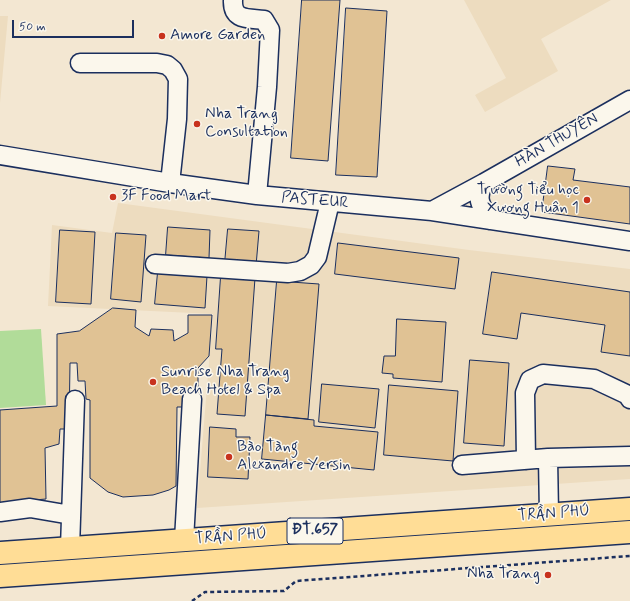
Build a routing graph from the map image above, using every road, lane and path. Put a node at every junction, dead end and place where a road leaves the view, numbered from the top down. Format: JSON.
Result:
{"nodes":[{"id":1,"x":233,"y":0,"type":"edge"},
{"id":2,"x":80,"y":63,"type":"dead end"},
{"id":3,"x":630,"y":100,"type":"edge"},
{"id":4,"x":0,"y":155,"type":"edge"},
{"id":5,"x":170,"y":183,"type":"junction"},
{"id":6,"x":484,"y":183,"type":"junction"},
{"id":7,"x":257,"y":196,"type":"junction"},
{"id":8,"x":330,"y":202,"type":"junction"},
{"id":9,"x":432,"y":211,"type":"junction"},
{"id":10,"x":490,"y":220,"type":"junction"},
{"id":11,"x":630,"y":241,"type":"edge"},
{"id":12,"x":155,"y":264,"type":"dead end"},
{"id":13,"x":192,"y":399,"type":"dead end"},
{"id":14,"x":630,"y":399,"type":"edge"},
{"id":15,"x":76,"y":400,"type":"dead end"},
{"id":16,"x":630,"y":456,"type":"edge"},
{"id":17,"x":548,"y":458,"type":"junction"},
{"id":18,"x":526,"y":460,"type":"junction"},
{"id":19,"x":462,"y":465,"type":"dead end"},
{"id":20,"x":630,"y":509,"type":"edge"},
{"id":21,"x":0,"y":512,"type":"edge"},
{"id":22,"x":549,"y":514,"type":"junction"},
{"id":23,"x":72,"y":515,"type":"junction"},
{"id":24,"x":630,"y":532,"type":"edge"},
{"id":25,"x":184,"y":540,"type":"junction"},
{"id":26,"x":70,"y":548,"type":"junction"},
{"id":27,"x":0,"y":553,"type":"edge"},
{"id":28,"x":630,"y":556,"type":"edge"},
{"id":29,"x":0,"y":576,"type":"edge"},
{"id":30,"x":192,"y":601,"type":"edge"}],
"edges":[{"from":1,"to":7,"type":"street"},
{"from":2,"to":5,"type":"street"},
{"from":3,"to":6,"type":"street","name":"HÀN THUYÊN"},
{"from":4,"to":5,"type":"street","name":"PASTEUR"},
{"from":5,"to":7,"type":"street","name":"PASTEUR"},
{"from":6,"to":9,"type":"street","name":"HÀN THUYÊN"},
{"from":6,"to":10,"type":"street"},
{"from":7,"to":8,"type":"street","name":"PASTEUR"},
{"from":8,"to":9,"type":"street","name":"PASTEUR"},
{"from":8,"to":12,"type":"street"},
{"from":9,"to":10,"type":"street","name":"PASTEUR"},
{"from":10,"to":11,"type":"street","name":"PASTEUR"},
{"from":13,"to":25,"type":"street"},
{"from":14,"to":18,"type":"street"},
{"from":15,"to":23,"type":"street"},
{"from":16,"to":17,"type":"street"},
{"from":17,"to":18,"type":"street"},
{"from":17,"to":22,"type":"street"},
{"from":18,"to":19,"type":"street"},
{"from":20,"to":22,"type":"main road","name":"TRẦN PHÚ","number":"ĐT.657"},
{"from":21,"to":23,"type":"street"},
{"from":22,"to":25,"type":"main road","name":"TRẦN PHÚ","number":"ĐT.657"},
{"from":23,"to":26,"type":"street"},
{"from":24,"to":29,"type":"main road","name":"TRẦN PHÚ","number":"ĐT.657"},
{"from":25,"to":26,"type":"main road","name":"TRẦN PHÚ","number":"ĐT.657"},
{"from":26,"to":27,"type":"main road","name":"TRẦN PHÚ","number":"ĐT.657"},
{"from":28,"to":30,"type":"path"}]}
